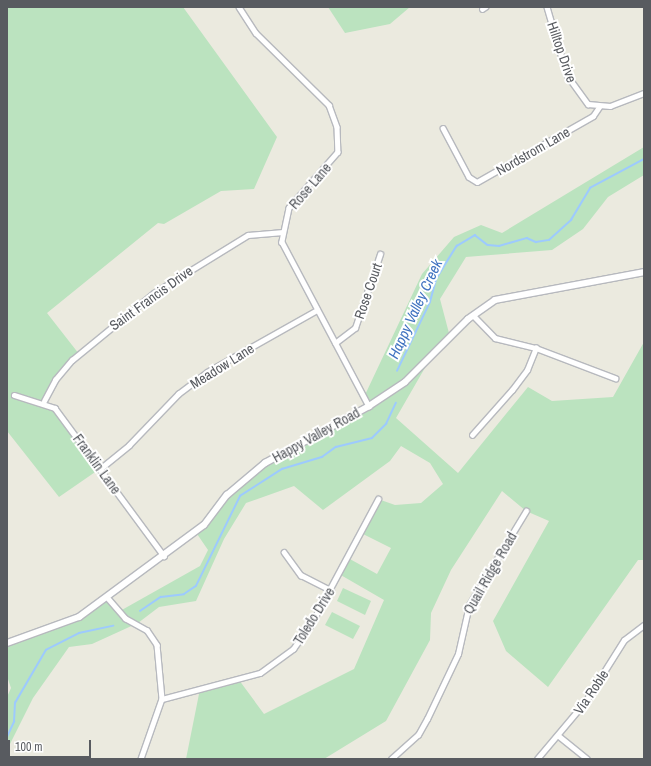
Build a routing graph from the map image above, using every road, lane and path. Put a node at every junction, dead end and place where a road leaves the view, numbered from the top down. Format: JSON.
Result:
{"nodes":[{"id":1,"x":239,"y":7,"type":"edge"},
{"id":2,"x":547,"y":7,"type":"edge"},
{"id":3,"x":644,"y":92,"type":"edge"},
{"id":4,"x":599,"y":107,"type":"junction"},
{"id":5,"x":443,"y":128,"type":"dead end"},
{"id":6,"x":283,"y":232,"type":"junction"},
{"id":7,"x":380,"y":254,"type":"dead end"},
{"id":8,"x":644,"y":272,"type":"edge"},
{"id":9,"x":317,"y":310,"type":"junction"},
{"id":10,"x":473,"y":315,"type":"junction"},
{"id":11,"x":335,"y":343,"type":"junction"},
{"id":12,"x":536,"y":348,"type":"junction"},
{"id":13,"x":615,"y":378,"type":"dead end"},
{"id":14,"x":14,"y":395,"type":"dead end"},
{"id":15,"x":44,"y":401,"type":"junction"},
{"id":16,"x":369,"y":406,"type":"junction"},
{"id":17,"x":472,"y":435,"type":"dead end"},
{"id":18,"x":101,"y":468,"type":"junction"},
{"id":19,"x":378,"y":499,"type":"dead end"},
{"id":20,"x":526,"y":511,"type":"dead end"},
{"id":21,"x":284,"y":552,"type":"dead end"},
{"id":22,"x":164,"y":556,"type":"junction"},
{"id":23,"x":331,"y":590,"type":"junction"},
{"id":24,"x":107,"y":597,"type":"junction"},
{"id":25,"x":644,"y":625,"type":"edge"},
{"id":26,"x":7,"y":643,"type":"edge"},
{"id":27,"x":162,"y":699,"type":"junction"},
{"id":28,"x":558,"y":736,"type":"junction"},
{"id":29,"x":141,"y":759,"type":"edge"},
{"id":30,"x":391,"y":759,"type":"edge"},
{"id":31,"x":537,"y":759,"type":"edge"},
{"id":32,"x":587,"y":759,"type":"edge"}],
"edges":[{"from":1,"to":6,"type":"street","name":"Rose Lane"},
{"from":2,"to":4,"type":"street","name":"Hilltop Drive"},
{"from":3,"to":4,"type":"street"},
{"from":4,"to":5,"type":"street","name":"Nordstrom Lane"},
{"from":6,"to":9,"type":"street","name":"Rose Lane"},
{"from":6,"to":15,"type":"street","name":"Saint Francis Drive"},
{"from":7,"to":11,"type":"street","name":"Rose Court"},
{"from":8,"to":10,"type":"street","name":"Happy Valley Road"},
{"from":9,"to":11,"type":"street","name":"Rose Lane"},
{"from":9,"to":18,"type":"street","name":"Meadow Lane"},
{"from":10,"to":12,"type":"street"},
{"from":10,"to":16,"type":"street","name":"Happy Valley Road"},
{"from":11,"to":16,"type":"street","name":"Rose Lane"},
{"from":12,"to":13,"type":"street"},
{"from":12,"to":17,"type":"street"},
{"from":14,"to":15,"type":"street","name":"Franklin Lane"},
{"from":15,"to":18,"type":"street","name":"Franklin Lane"},
{"from":16,"to":22,"type":"street","name":"Happy Valley Road"},
{"from":18,"to":22,"type":"street","name":"Franklin Lane"},
{"from":19,"to":23,"type":"street","name":"Toledo Drive"},
{"from":20,"to":30,"type":"street","name":"Quail Ridge Road"},
{"from":21,"to":23,"type":"street"},
{"from":22,"to":24,"type":"street","name":"Happy Valley Road"},
{"from":23,"to":27,"type":"street","name":"Toledo Drive"},
{"from":24,"to":26,"type":"street","name":"Happy Valley Road"},
{"from":24,"to":27,"type":"street"},
{"from":25,"to":28,"type":"street","name":"Via Roble"},
{"from":27,"to":29,"type":"street"},
{"from":28,"to":31,"type":"street","name":"Via Roble"},
{"from":28,"to":32,"type":"street"}]}
